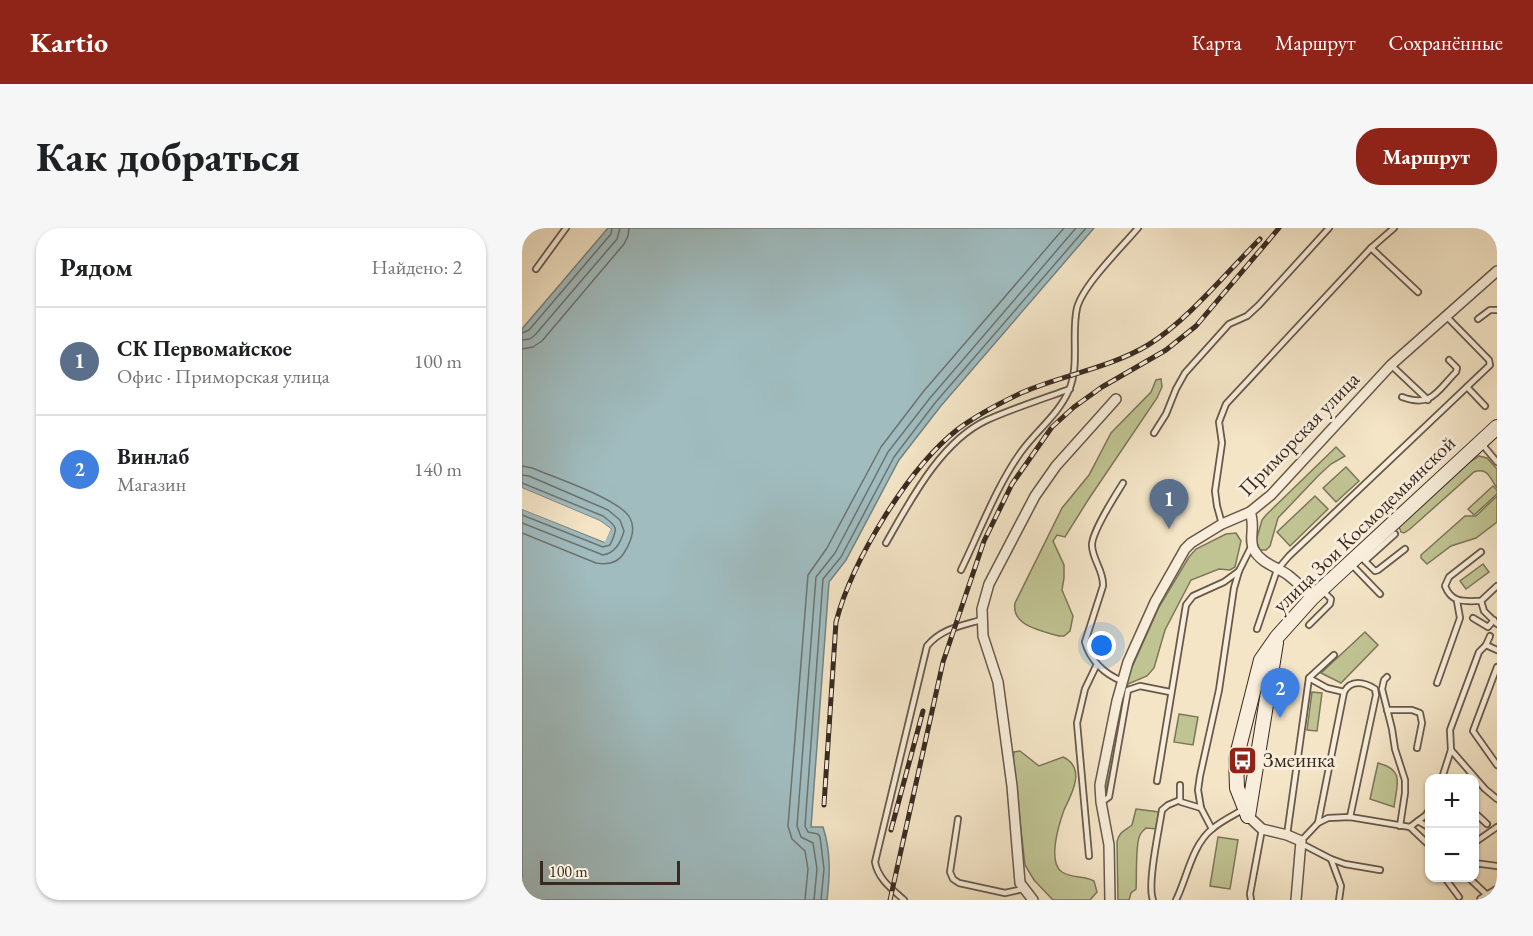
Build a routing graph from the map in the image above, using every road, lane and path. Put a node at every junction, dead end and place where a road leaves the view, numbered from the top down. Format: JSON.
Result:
{"nodes":[{"id":1,"x":566,"y":228,"type":"edge"},
{"id":2,"x":1138,"y":228,"type":"edge"},
{"id":3,"x":1329,"y":228,"type":"edge"},
{"id":4,"x":1394,"y":228,"type":"edge"},
{"id":5,"x":1371,"y":248,"type":"junction"},
{"id":6,"x":536,"y":269,"type":"dead end"},
{"id":7,"x":1497,"y":271,"type":"edge"},
{"id":8,"x":1419,"y":292,"type":"dead end"},
{"id":9,"x":1497,"y":310,"type":"edge"},
{"id":10,"x":1447,"y":317,"type":"junction"},
{"id":11,"x":1478,"y":319,"type":"dead end"},
{"id":12,"x":1449,"y":360,"type":"dead end"},
{"id":13,"x":1391,"y":365,"type":"junction"},
{"id":14,"x":1467,"y":387,"type":"junction"},
{"id":15,"x":1070,"y":389,"type":"junction"},
{"id":16,"x":1402,"y":397,"type":"dead end"},
{"id":17,"x":1116,"y":399,"type":"dead end"},
{"id":18,"x":1428,"y":400,"type":"junction"},
{"id":19,"x":1485,"y":406,"type":"dead end"},
{"id":20,"x":1497,"y":427,"type":"edge"},
{"id":21,"x":1154,"y":433,"type":"dead end"},
{"id":22,"x":1480,"y":442,"type":"junction"},
{"id":23,"x":1497,"y":462,"type":"edge"},
{"id":24,"x":1123,"y":483,"type":"dead end"},
{"id":25,"x":1250,"y":512,"type":"junction"},
{"id":26,"x":1222,"y":524,"type":"junction"},
{"id":27,"x":1395,"y":534,"type":"dead end"},
{"id":28,"x":885,"y":543,"type":"dead end"},
{"id":29,"x":1252,"y":545,"type":"junction"},
{"id":30,"x":1405,"y":549,"type":"dead end"},
{"id":31,"x":1481,"y":552,"type":"dead end"},
{"id":32,"x":1358,"y":560,"type":"junction"},
{"id":33,"x":1278,"y":569,"type":"junction"},
{"id":34,"x":961,"y":570,"type":"dead end"},
{"id":35,"x":1239,"y":571,"type":"junction"},
{"id":36,"x":1497,"y":586,"type":"edge"},
{"id":37,"x":1317,"y":594,"type":"junction"},
{"id":38,"x":1380,"y":594,"type":"dead end"},
{"id":39,"x":1456,"y":601,"type":"junction"},
{"id":40,"x":1481,"y":601,"type":"junction"},
{"id":41,"x":1473,"y":618,"type":"dead end"},
{"id":42,"x":981,"y":620,"type":"junction"},
{"id":43,"x":1495,"y":622,"type":"edge"},
{"id":44,"x":1309,"y":625,"type":"dead end"},
{"id":45,"x":1257,"y":629,"type":"dead end"},
{"id":46,"x":1490,"y":636,"type":"dead end"},
{"id":47,"x":1277,"y":637,"type":"junction"},
{"id":48,"x":1486,"y":645,"type":"junction"},
{"id":49,"x":1497,"y":650,"type":"edge"},
{"id":50,"x":1334,"y":655,"type":"dead end"},
{"id":51,"x":1097,"y":664,"type":"junction"},
{"id":52,"x":1497,"y":667,"type":"edge"},
{"id":53,"x":1387,"y":677,"type":"dead end"},
{"id":54,"x":1309,"y":678,"type":"junction"},
{"id":55,"x":1122,"y":681,"type":"junction"},
{"id":56,"x":1437,"y":683,"type":"dead end"},
{"id":57,"x":1170,"y":692,"type":"junction"},
{"id":58,"x":1344,"y":692,"type":"junction"},
{"id":59,"x":1387,"y":710,"type":"junction"},
{"id":60,"x":1417,"y":748,"type":"dead end"},
{"id":61,"x":1451,"y":750,"type":"junction"},
{"id":62,"x":1497,"y":765,"type":"edge"},
{"id":63,"x":1443,"y":774,"type":"edge"},
{"id":64,"x":1157,"y":781,"type":"dead end"},
{"id":65,"x":1180,"y":785,"type":"dead end"},
{"id":66,"x":1497,"y":799,"type":"edge"},
{"id":67,"x":1180,"y":800,"type":"junction"},
{"id":68,"x":1101,"y":802,"type":"junction"},
{"id":69,"x":1201,"y":808,"type":"junction"},
{"id":70,"x":1246,"y":813,"type":"junction"},
{"id":71,"x":1425,"y":815,"type":"edge"},
{"id":72,"x":1350,"y":817,"type":"junction"},
{"id":73,"x":1479,"y":817,"type":"edge"},
{"id":74,"x":958,"y":819,"type":"dead end"},
{"id":75,"x":1418,"y":821,"type":"junction"},
{"id":76,"x":1318,"y":823,"type":"junction"},
{"id":77,"x":1487,"y":824,"type":"dead end"},
{"id":78,"x":1425,"y":825,"type":"edge"},
{"id":79,"x":1400,"y":826,"type":"junction"},
{"id":80,"x":1410,"y":827,"type":"junction"},
{"id":81,"x":1497,"y":827,"type":"edge"},
{"id":82,"x":1212,"y":829,"type":"junction"},
{"id":83,"x":1262,"y":829,"type":"junction"},
{"id":84,"x":1287,"y":835,"type":"junction"},
{"id":85,"x":1479,"y":840,"type":"edge"},
{"id":86,"x":1425,"y":841,"type":"edge"},
{"id":87,"x":1302,"y":842,"type":"junction"},
{"id":88,"x":1089,"y":856,"type":"dead end"},
{"id":89,"x":1331,"y":859,"type":"junction"},
{"id":90,"x":1479,"y":864,"type":"edge"},
{"id":91,"x":1497,"y":866,"type":"edge"},
{"id":92,"x":1380,"y":870,"type":"dead end"},
{"id":93,"x":1448,"y":882,"type":"edge"},
{"id":94,"x":1473,"y":882,"type":"edge"},
{"id":95,"x":1023,"y":889,"type":"junction"},
{"id":96,"x":1489,"y":896,"type":"edge"},
{"id":97,"x":1459,"y":897,"type":"dead end"},
{"id":98,"x":904,"y":900,"type":"edge"},
{"id":99,"x":1033,"y":900,"type":"edge"},
{"id":100,"x":1110,"y":900,"type":"edge"},
{"id":101,"x":1154,"y":900,"type":"edge"},
{"id":102,"x":1176,"y":900,"type":"edge"},
{"id":103,"x":1251,"y":900,"type":"edge"},
{"id":104,"x":1296,"y":900,"type":"edge"},
{"id":105,"x":1339,"y":900,"type":"edge"}],
"edges":[{"from":1,"to":6,"type":"lane"},
{"from":2,"to":15,"type":"lane"},
{"from":3,"to":21,"type":"lane"},
{"from":4,"to":5,"type":"lane"},
{"from":5,"to":8,"type":"lane"},
{"from":5,"to":26,"type":"lane"},
{"from":7,"to":10,"type":"street","name":"Приморская улица"},
{"from":9,"to":11,"type":"lane"},
{"from":10,"to":13,"type":"street","name":"Приморская улица"},
{"from":10,"to":14,"type":"lane"},
{"from":12,"to":18,"type":"lane"},
{"from":13,"to":18,"type":"lane"},
{"from":13,"to":25,"type":"street","name":"Приморская улица"},
{"from":14,"to":19,"type":"lane"},
{"from":14,"to":33,"type":"lane"},
{"from":15,"to":28,"type":"lane"},
{"from":15,"to":34,"type":"lane"},
{"from":16,"to":18,"type":"lane"},
{"from":17,"to":42,"type":"street"},
{"from":20,"to":22,"type":"main road","name":"улица Зои Космодемьянской"},
{"from":22,"to":23,"type":"lane"},
{"from":22,"to":32,"type":"main road","name":"улица Зои Космодемьянской"},
{"from":24,"to":51,"type":"lane"},
{"from":25,"to":26,"type":"street","name":"Приморская улица"},
{"from":25,"to":29,"type":"street"},
{"from":26,"to":55,"type":"street","name":"Приморская улица"},
{"from":27,"to":32,"type":"lane"},
{"from":29,"to":33,"type":"street"},
{"from":29,"to":35,"type":"lane"},
{"from":30,"to":32,"type":"lane"},
{"from":31,"to":39,"type":"lane"},
{"from":32,"to":37,"type":"main road","name":"улица Зои Космодемьянской"},
{"from":32,"to":38,"type":"lane"},
{"from":33,"to":37,"type":"street"},
{"from":33,"to":45,"type":"lane"},
{"from":35,"to":57,"type":"lane"},
{"from":35,"to":69,"type":"lane"},
{"from":36,"to":40,"type":"lane"},
{"from":37,"to":44,"type":"lane"},
{"from":37,"to":47,"type":"main road","name":"улица Зои Космодемьянской"},
{"from":39,"to":40,"type":"lane"},
{"from":39,"to":56,"type":"lane"},
{"from":40,"to":43,"type":"lane"},
{"from":41,"to":43,"type":"lane"},
{"from":42,"to":95,"type":"street"},
{"from":42,"to":98,"type":"lane"},
{"from":46,"to":48,"type":"lane"},
{"from":47,"to":70,"type":"main road"},
{"from":47,"to":70,"type":"main road","name":"улица Зои Космодемьянской"},
{"from":48,"to":49,"type":"lane"},
{"from":48,"to":61,"type":"lane"},
{"from":50,"to":54,"type":"lane"},
{"from":51,"to":55,"type":"lane"},
{"from":51,"to":88,"type":"lane"},
{"from":52,"to":62,"type":"lane"},
{"from":53,"to":59,"type":"lane"},
{"from":54,"to":58,"type":"lane"},
{"from":54,"to":84,"type":"lane"},
{"from":55,"to":68,"type":"street","name":"Приморская улица"},
{"from":57,"to":64,"type":"lane"},
{"from":57,"to":68,"type":"lane"},
{"from":58,"to":72,"type":"lane"},
{"from":58,"to":76,"type":"lane"},
{"from":59,"to":60,"type":"lane"},
{"from":59,"to":79,"type":"lane"},
{"from":61,"to":63,"type":"lane"},
{"from":61,"to":66,"type":"lane"},
{"from":65,"to":67,"type":"lane"},
{"from":67,"to":69,"type":"lane"},
{"from":67,"to":101,"type":"lane"},
{"from":68,"to":100,"type":"street","name":"Приморская улица"},
{"from":69,"to":82,"type":"lane"},
{"from":70,"to":82,"type":"lane"},
{"from":70,"to":83,"type":"street"},
{"from":71,"to":75,"type":"lane"},
{"from":72,"to":76,"type":"lane"},
{"from":72,"to":79,"type":"lane"},
{"from":73,"to":77,"type":"lane"},
{"from":74,"to":95,"type":"lane"},
{"from":75,"to":78,"type":"lane"},
{"from":75,"to":80,"type":"lane"},
{"from":76,"to":87,"type":"lane"},
{"from":79,"to":80,"type":"lane"},
{"from":80,"to":86,"type":"lane"},
{"from":81,"to":85,"type":"lane"},
{"from":82,"to":102,"type":"lane"},
{"from":83,"to":84,"type":"street"},
{"from":83,"to":103,"type":"lane"},
{"from":84,"to":87,"type":"street"},
{"from":87,"to":89,"type":"lane"},
{"from":87,"to":104,"type":"street"},
{"from":89,"to":92,"type":"lane"},
{"from":89,"to":105,"type":"lane"},
{"from":90,"to":91,"type":"lane"},
{"from":93,"to":97,"type":"lane"},
{"from":94,"to":96,"type":"lane"},
{"from":95,"to":99,"type":"street"}]}
